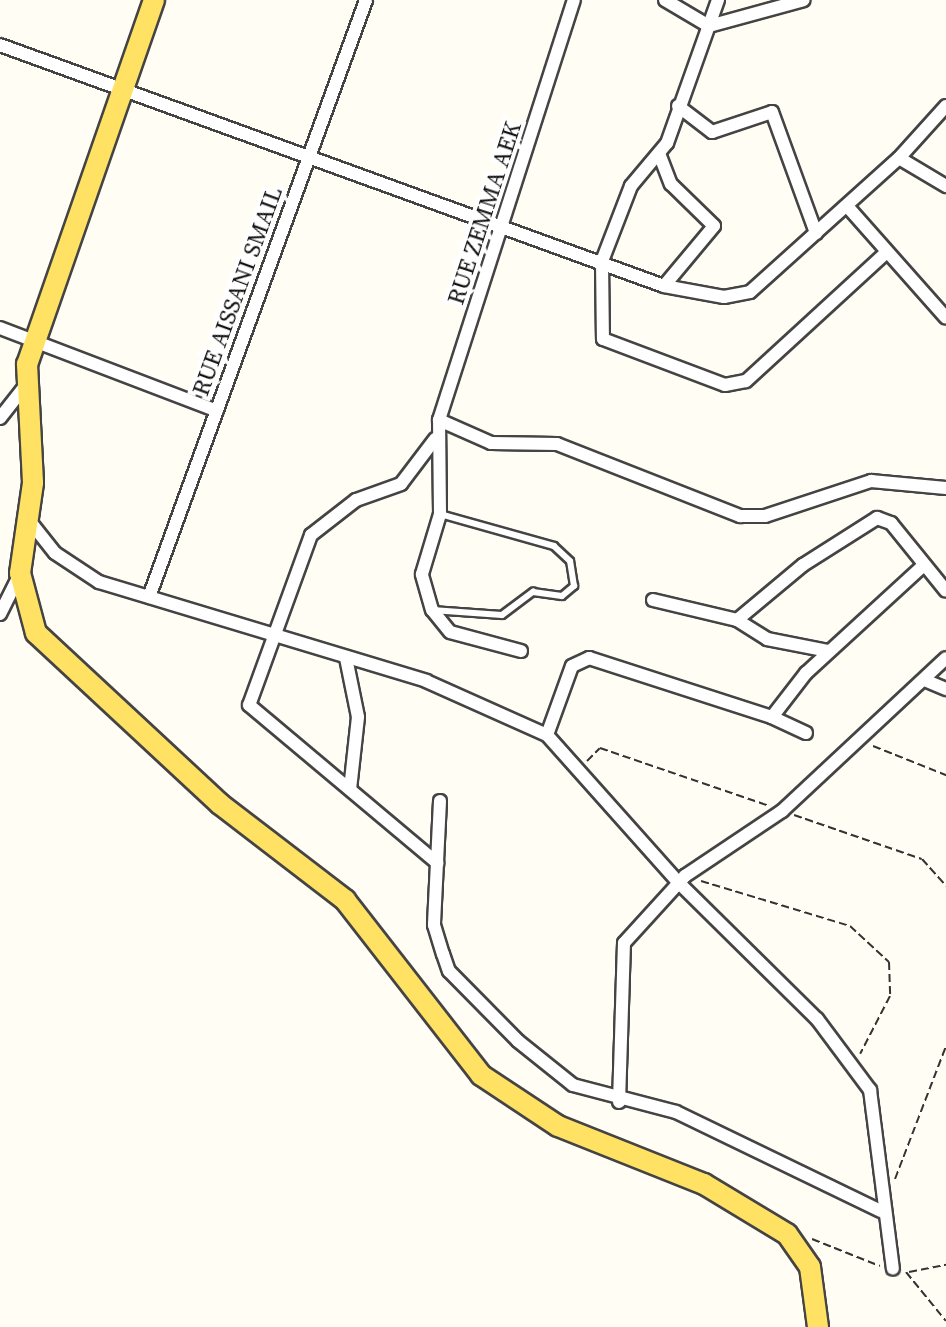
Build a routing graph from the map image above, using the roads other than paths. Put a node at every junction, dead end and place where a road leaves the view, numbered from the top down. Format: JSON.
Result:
{"nodes":[{"id":1,"x":154,"y":0,"type":"edge"},
{"id":2,"x":366,"y":0,"type":"edge"},
{"id":3,"x":574,"y":0,"type":"edge"},
{"id":4,"x":665,"y":0,"type":"edge"},
{"id":5,"x":718,"y":0,"type":"edge"},
{"id":6,"x":804,"y":0,"type":"edge"},
{"id":7,"x":709,"y":26,"type":"junction"},
{"id":8,"x":0,"y":45,"type":"edge"},
{"id":9,"x":122,"y":89,"type":"junction"},
{"id":10,"x":678,"y":106,"type":"junction"},
{"id":11,"x":946,"y":106,"type":"edge"},
{"id":12,"x":660,"y":156,"type":"junction"},
{"id":13,"x":899,"y":158,"type":"junction"},
{"id":14,"x":307,"y":161,"type":"junction"},
{"id":15,"x":946,"y":186,"type":"edge"},
{"id":16,"x":847,"y":206,"type":"junction"},
{"id":17,"x":505,"y":224,"type":"junction"},
{"id":18,"x":816,"y":233,"type":"junction"},
{"id":19,"x":887,"y":252,"type":"junction"},
{"id":20,"x":602,"y":261,"type":"junction"},
{"id":21,"x":664,"y":286,"type":"junction"},
{"id":22,"x":946,"y":318,"type":"edge"},
{"id":23,"x":0,"y":328,"type":"edge"},
{"id":24,"x":34,"y":340,"type":"junction"},
{"id":25,"x":26,"y":385,"type":"junction"},
{"id":26,"x":217,"y":411,"type":"junction"},
{"id":27,"x":0,"y":418,"type":"edge"},
{"id":28,"x":439,"y":420,"type":"junction"},
{"id":29,"x":435,"y":439,"type":"junction"},
{"id":30,"x":946,"y":488,"type":"edge"},
{"id":31,"x":440,"y":514,"type":"junction"},
{"id":32,"x":28,"y":519,"type":"junction"},
{"id":33,"x":924,"y":565,"type":"junction"},
{"id":34,"x":20,"y":573,"type":"junction"},
{"id":35,"x":946,"y":591,"type":"edge"},
{"id":36,"x":149,"y":597,"type":"junction"},
{"id":37,"x":653,"y":600,"type":"dead end"},
{"id":38,"x":432,"y":610,"type":"junction"},
{"id":39,"x":0,"y":614,"type":"edge"},
{"id":40,"x":737,"y":620,"type":"junction"},
{"id":41,"x":277,"y":639,"type":"junction"},
{"id":42,"x":521,"y":651,"type":"dead end"},
{"id":43,"x":829,"y":651,"type":"junction"},
{"id":44,"x":346,"y":658,"type":"junction"},
{"id":45,"x":946,"y":658,"type":"edge"},
{"id":46,"x":927,"y":681,"type":"junction"},
{"id":47,"x":946,"y":689,"type":"edge"},
{"id":48,"x":772,"y":717,"type":"junction"},
{"id":49,"x":806,"y":733,"type":"dead end"},
{"id":50,"x":547,"y":735,"type":"junction"},
{"id":51,"x":350,"y":789,"type":"junction"},
{"id":52,"x":440,"y":801,"type":"dead end"},
{"id":53,"x":437,"y":863,"type":"junction"},
{"id":54,"x":682,"y":880,"type":"junction"},
{"id":55,"x":619,"y":1102,"type":"junction"},
{"id":56,"x":881,"y":1211,"type":"junction"},
{"id":57,"x":893,"y":1269,"type":"road end"},
{"id":58,"x":813,"y":1325,"type":"edge"}],
"edges":[{"from":1,"to":9,"type":"main road"},
{"from":2,"to":14,"type":"street","name":"RUE AISSANI SMAIL"},
{"from":3,"to":17,"type":"street","name":"RUE ZEMMA AEK"},
{"from":4,"to":7,"type":"street"},
{"from":5,"to":7,"type":"street"},
{"from":6,"to":7,"type":"street"},
{"from":7,"to":10,"type":"street"},
{"from":8,"to":9,"type":"street"},
{"from":9,"to":14,"type":"street"},
{"from":9,"to":24,"type":"main road"},
{"from":10,"to":12,"type":"street"},
{"from":10,"to":18,"type":"street"},
{"from":11,"to":13,"type":"street"},
{"from":12,"to":20,"type":"street"},
{"from":12,"to":21,"type":"street"},
{"from":13,"to":15,"type":"street"},
{"from":13,"to":16,"type":"street"},
{"from":14,"to":17,"type":"street"},
{"from":14,"to":26,"type":"street","name":"RUE AISSANI SMAIL"},
{"from":16,"to":18,"type":"street"},
{"from":16,"to":19,"type":"street"},
{"from":17,"to":20,"type":"street"},
{"from":17,"to":28,"type":"street","name":"RUE ZEMMA AEK"},
{"from":18,"to":21,"type":"street"},
{"from":19,"to":20,"type":"street"},
{"from":19,"to":22,"type":"street"},
{"from":20,"to":21,"type":"street"},
{"from":23,"to":24,"type":"street"},
{"from":24,"to":25,"type":"main road"},
{"from":24,"to":26,"type":"street"},
{"from":25,"to":27,"type":"street"},
{"from":25,"to":32,"type":"main road"},
{"from":26,"to":36,"type":"street","name":"RUE AISSANI SMAIL"},
{"from":28,"to":29,"type":"street","name":"RUE ZEMMA AEK"},
{"from":28,"to":30,"type":"street"},
{"from":29,"to":31,"type":"street"},
{"from":29,"to":41,"type":"street"},
{"from":31,"to":38,"type":"street"},
{"from":31,"to":38,"type":"lane"},
{"from":32,"to":34,"type":"main road"},
{"from":32,"to":36,"type":"street"},
{"from":33,"to":35,"type":"street"},
{"from":33,"to":40,"type":"street"},
{"from":33,"to":43,"type":"street"},
{"from":34,"to":39,"type":"street"},
{"from":34,"to":58,"type":"main road"},
{"from":36,"to":41,"type":"street"},
{"from":37,"to":40,"type":"street"},
{"from":38,"to":42,"type":"street"},
{"from":40,"to":43,"type":"street"},
{"from":41,"to":44,"type":"street"},
{"from":41,"to":51,"type":"street"},
{"from":43,"to":48,"type":"street"},
{"from":44,"to":50,"type":"street"},
{"from":44,"to":51,"type":"street"},
{"from":45,"to":46,"type":"street"},
{"from":46,"to":47,"type":"street"},
{"from":46,"to":54,"type":"street"},
{"from":48,"to":49,"type":"street"},
{"from":48,"to":50,"type":"street"},
{"from":50,"to":54,"type":"street"},
{"from":51,"to":53,"type":"street"},
{"from":52,"to":53,"type":"street"},
{"from":53,"to":55,"type":"street"},
{"from":54,"to":55,"type":"street"},
{"from":54,"to":56,"type":"street"},
{"from":55,"to":56,"type":"street"},
{"from":56,"to":57,"type":"street"}]}
